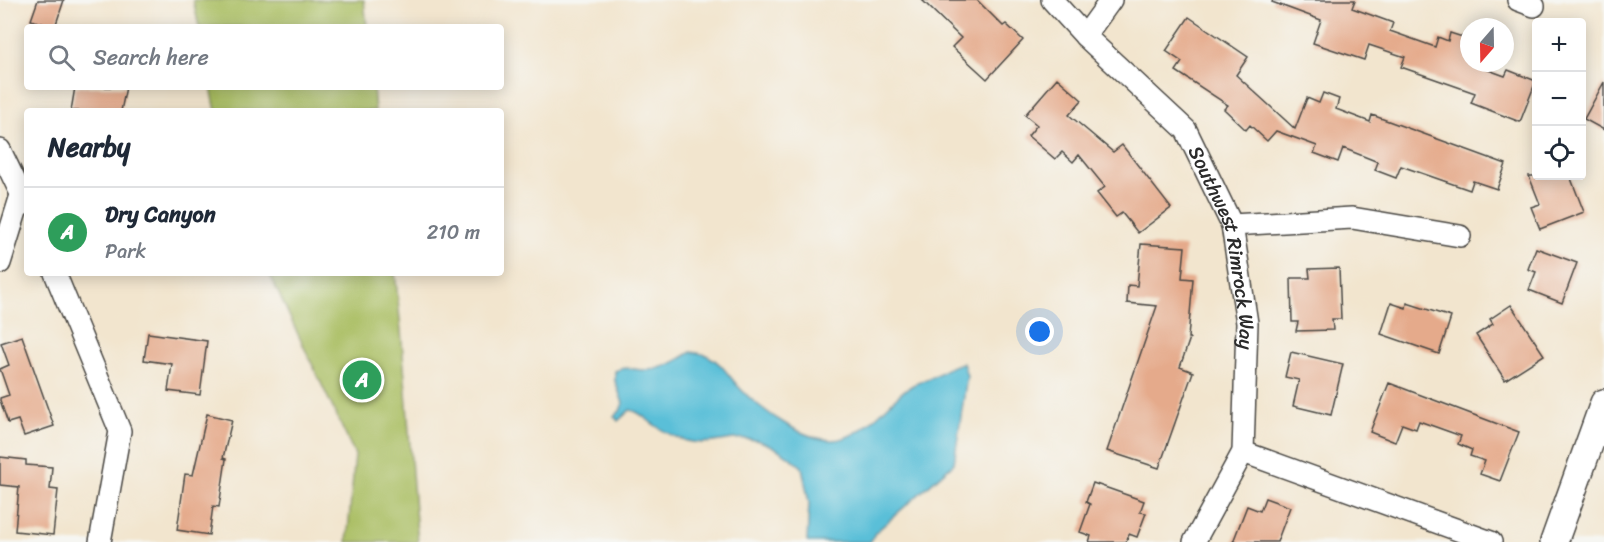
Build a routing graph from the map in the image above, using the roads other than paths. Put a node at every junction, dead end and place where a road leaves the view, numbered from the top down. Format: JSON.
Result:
{"nodes":[{"id":1,"x":1052,"y":0,"type":"edge"},
{"id":2,"x":1111,"y":0,"type":"edge"},
{"id":3,"x":1085,"y":36,"type":"junction"},
{"id":4,"x":0,"y":152,"type":"edge"},
{"id":5,"x":24,"y":199,"type":"edge"},
{"id":6,"x":1232,"y":225,"type":"junction"},
{"id":7,"x":1460,"y":236,"type":"dead end"},
{"id":8,"x":0,"y":262,"type":"edge"},
{"id":9,"x":56,"y":276,"type":"edge"},
{"id":10,"x":1604,"y":403,"type":"edge"},
{"id":11,"x":1243,"y":452,"type":"junction"},
{"id":12,"x":100,"y":542,"type":"edge"},
{"id":13,"x":1194,"y":542,"type":"edge"},
{"id":14,"x":1491,"y":542,"type":"edge"},
{"id":15,"x":1554,"y":542,"type":"edge"}],
"edges":[{"from":1,"to":3,"type":"street","name":"Southwest Rimrock Way"},
{"from":2,"to":3,"type":"street"},
{"from":3,"to":6,"type":"street","name":"Southwest Rimrock Way"},
{"from":4,"to":5,"type":"street"},
{"from":5,"to":8,"type":"street"},
{"from":6,"to":7,"type":"street"},
{"from":6,"to":11,"type":"street","name":"Southwest Rimrock Way"},
{"from":9,"to":12,"type":"street"},
{"from":10,"to":15,"type":"street"},
{"from":11,"to":13,"type":"street","name":"Southwest Rimrock Way"},
{"from":11,"to":14,"type":"street"}]}
